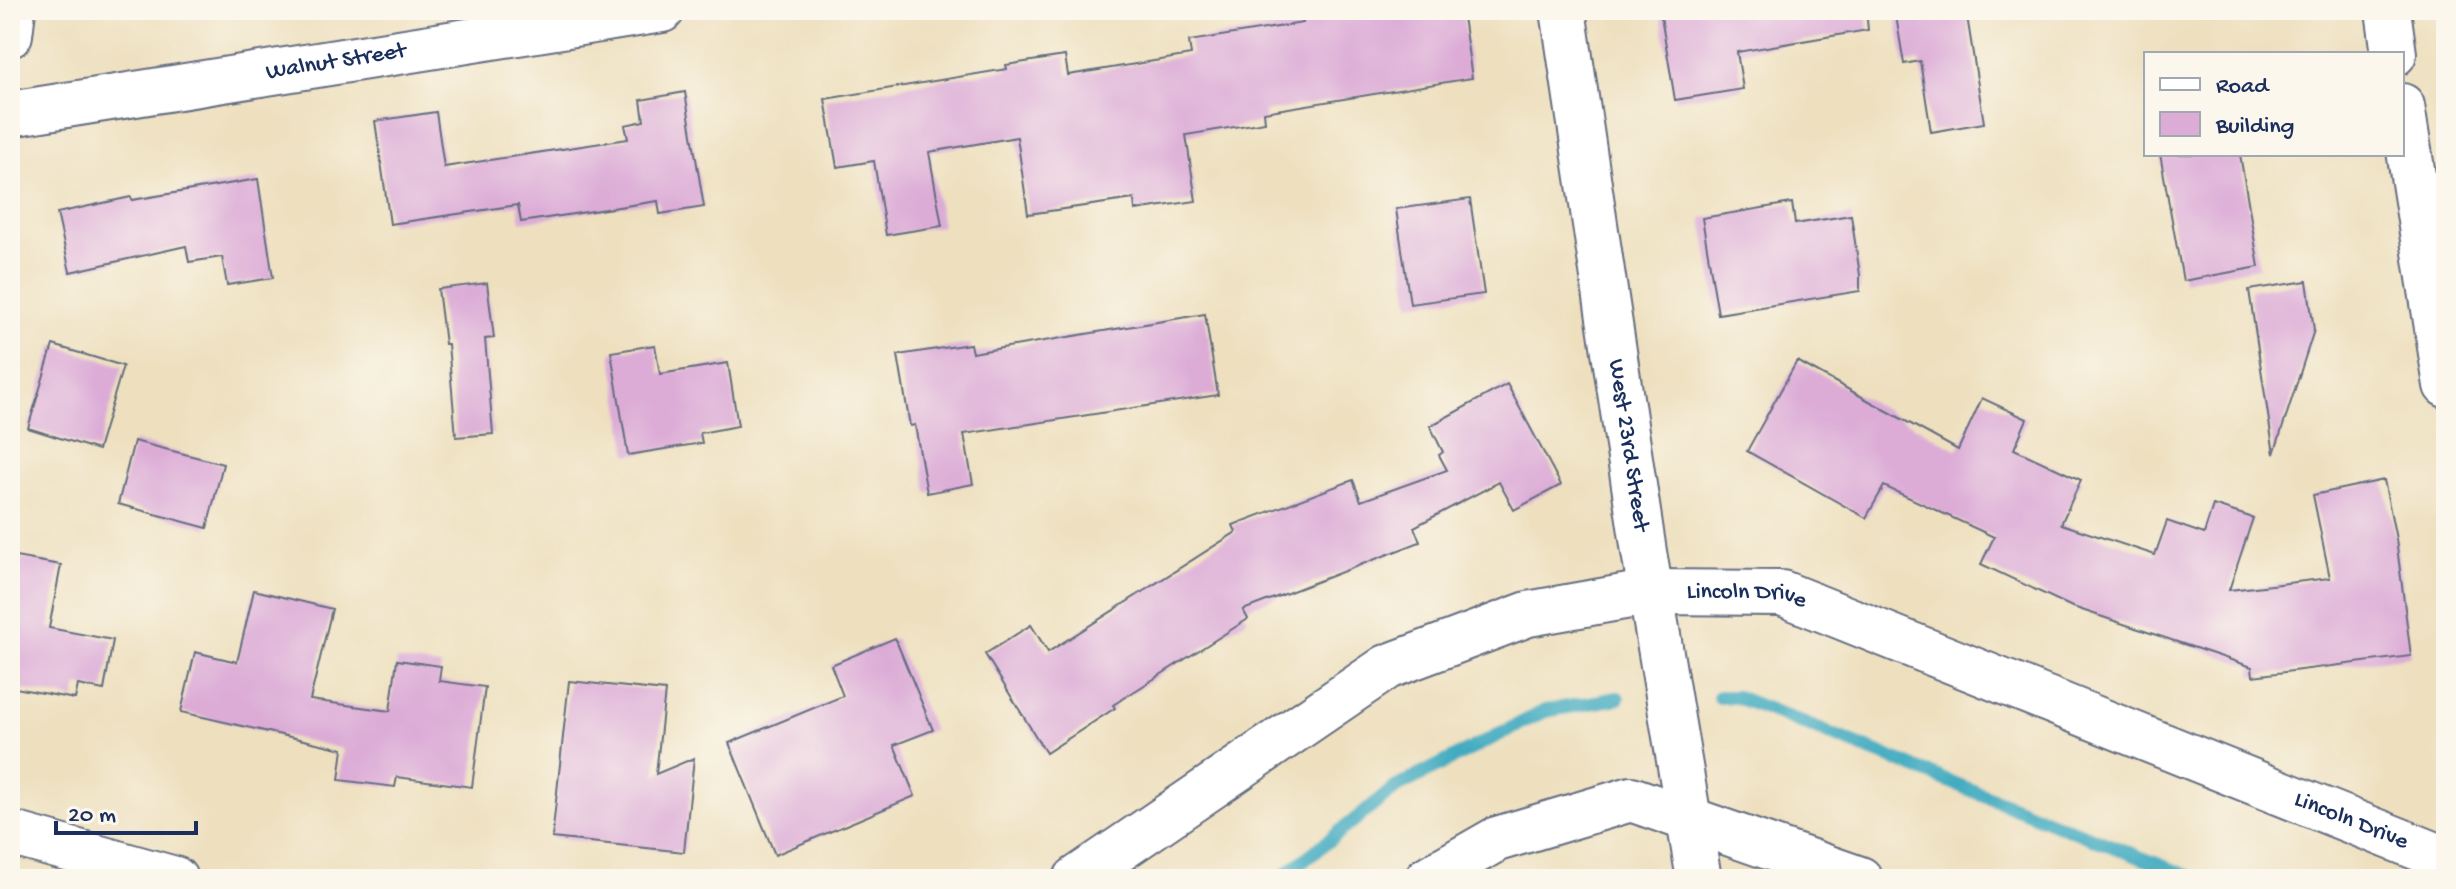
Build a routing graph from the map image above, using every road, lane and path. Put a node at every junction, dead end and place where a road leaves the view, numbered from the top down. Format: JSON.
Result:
{"nodes":[{"id":1,"x":13,"y":10,"type":"edge"},
{"id":2,"x":662,"y":10,"type":"edge"},
{"id":3,"x":1563,"y":10,"type":"edge"},
{"id":4,"x":2388,"y":10,"type":"edge"},
{"id":5,"x":10,"y":35,"type":"edge"},
{"id":6,"x":2394,"y":52,"type":"edge"},
{"id":7,"x":10,"y":114,"type":"edge"},
{"id":8,"x":2404,"y":119,"type":"edge"},
{"id":9,"x":2446,"y":385,"type":"edge"},
{"id":10,"x":1652,"y":592,"type":"junction"},
{"id":11,"x":1692,"y":821,"type":"junction"},
{"id":12,"x":10,"y":833,"type":"edge"},
{"id":13,"x":2446,"y":859,"type":"edge"},
{"id":14,"x":175,"y":879,"type":"edge"},
{"id":15,"x":1076,"y":879,"type":"edge"},
{"id":16,"x":1427,"y":879,"type":"edge"},
{"id":17,"x":1699,"y":879,"type":"edge"},
{"id":18,"x":1860,"y":879,"type":"edge"}],
"edges":[{"from":1,"to":5,"type":"street"},
{"from":2,"to":7,"type":"street","name":"Walnut Street"},
{"from":3,"to":10,"type":"street","name":"West 23rd Street"},
{"from":4,"to":6,"type":"street"},
{"from":8,"to":9,"type":"street"},
{"from":10,"to":11,"type":"street","name":"West 23rd Street"},
{"from":10,"to":13,"type":"street","name":"Lincoln Drive"},
{"from":10,"to":15,"type":"street","name":"Lincoln Drive"},
{"from":11,"to":16,"type":"street"},
{"from":11,"to":17,"type":"street","name":"West 23rd Street"},
{"from":11,"to":18,"type":"street"},
{"from":12,"to":14,"type":"street"}]}
